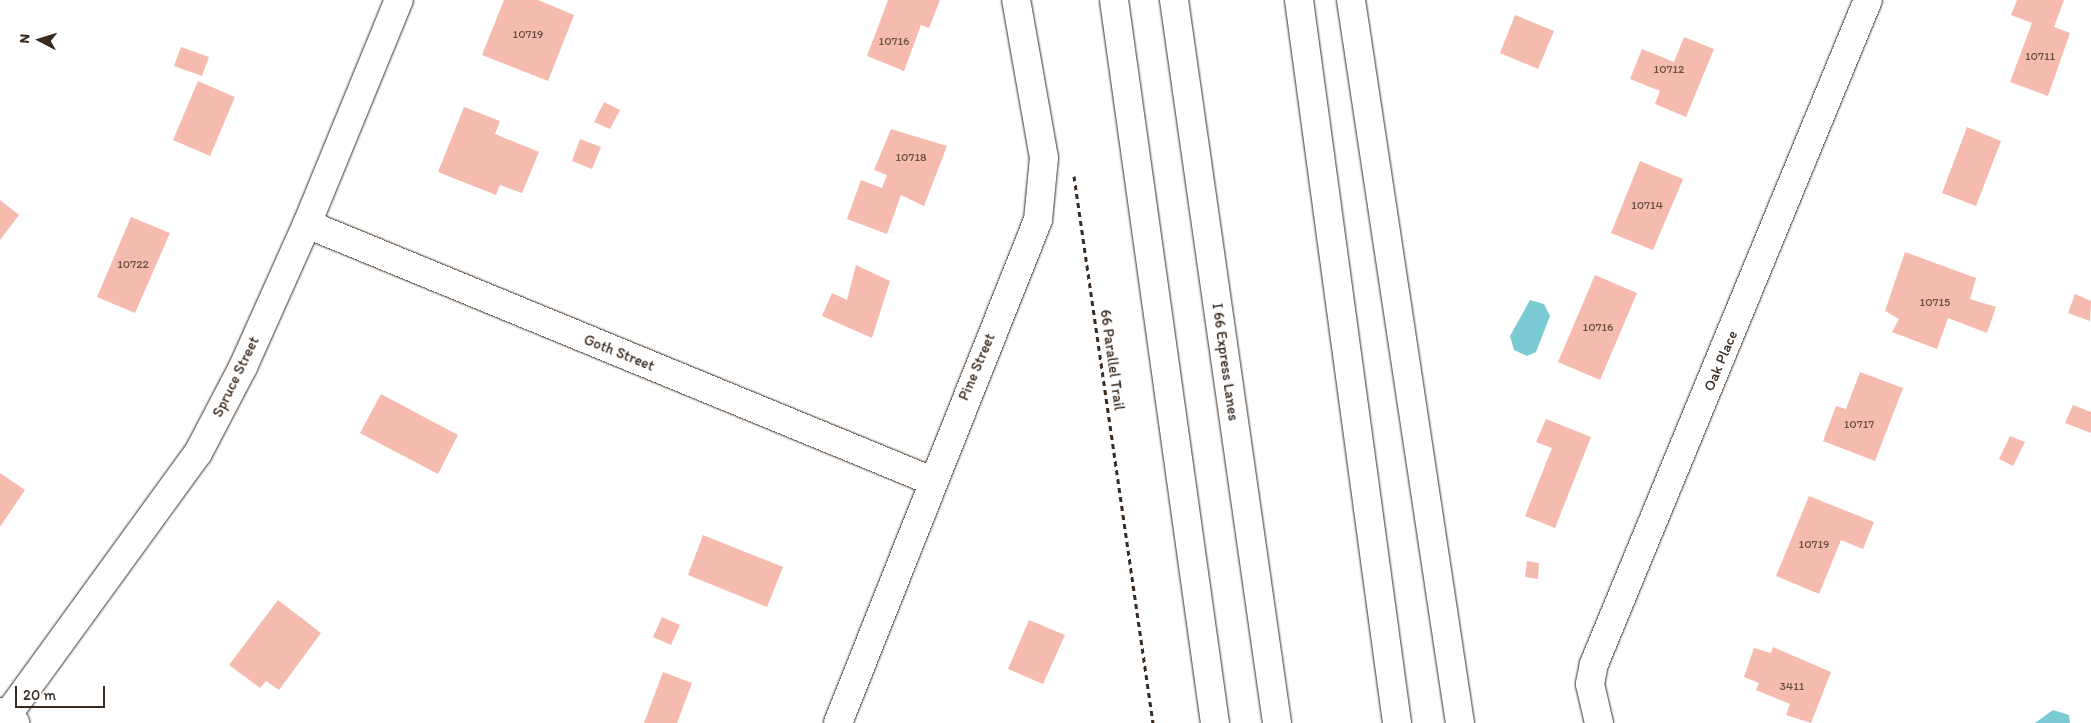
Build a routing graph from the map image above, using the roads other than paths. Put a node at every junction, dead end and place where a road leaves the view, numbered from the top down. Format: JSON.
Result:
{"nodes":[{"id":1,"x":399,"y":0,"type":"edge"},
{"id":2,"x":1016,"y":0,"type":"edge"},
{"id":3,"x":1114,"y":0,"type":"edge"},
{"id":4,"x":1174,"y":0,"type":"edge"},
{"id":5,"x":1299,"y":0,"type":"edge"},
{"id":6,"x":1352,"y":0,"type":"edge"},
{"id":7,"x":1868,"y":0,"type":"edge"},
{"id":8,"x":307,"y":224,"type":"junction"},
{"id":9,"x":932,"y":481,"type":"junction"},
{"id":10,"x":7,"y":717,"type":"edge"},
{"id":11,"x":838,"y":723,"type":"edge"},
{"id":12,"x":1216,"y":723,"type":"edge"},
{"id":13,"x":1277,"y":723,"type":"edge"},
{"id":14,"x":1397,"y":723,"type":"edge"},
{"id":15,"x":1460,"y":723,"type":"edge"},
{"id":16,"x":1599,"y":723,"type":"edge"}],
"edges":[{"from":1,"to":8,"type":"main road","name":"Spruce Street"},
{"from":2,"to":9,"type":"main road","name":"Pine Street"},
{"from":3,"to":12,"type":"main road"},
{"from":4,"to":13,"type":"main road","name":"I 66 Express Lanes"},
{"from":5,"to":14,"type":"main road"},
{"from":6,"to":15,"type":"main road"},
{"from":7,"to":16,"type":"main road","name":"Oak Place"},
{"from":8,"to":9,"type":"main road","name":"Goth Street"},
{"from":8,"to":10,"type":"main road","name":"Spruce Street"},
{"from":9,"to":11,"type":"main road","name":"Pine Street"}]}
